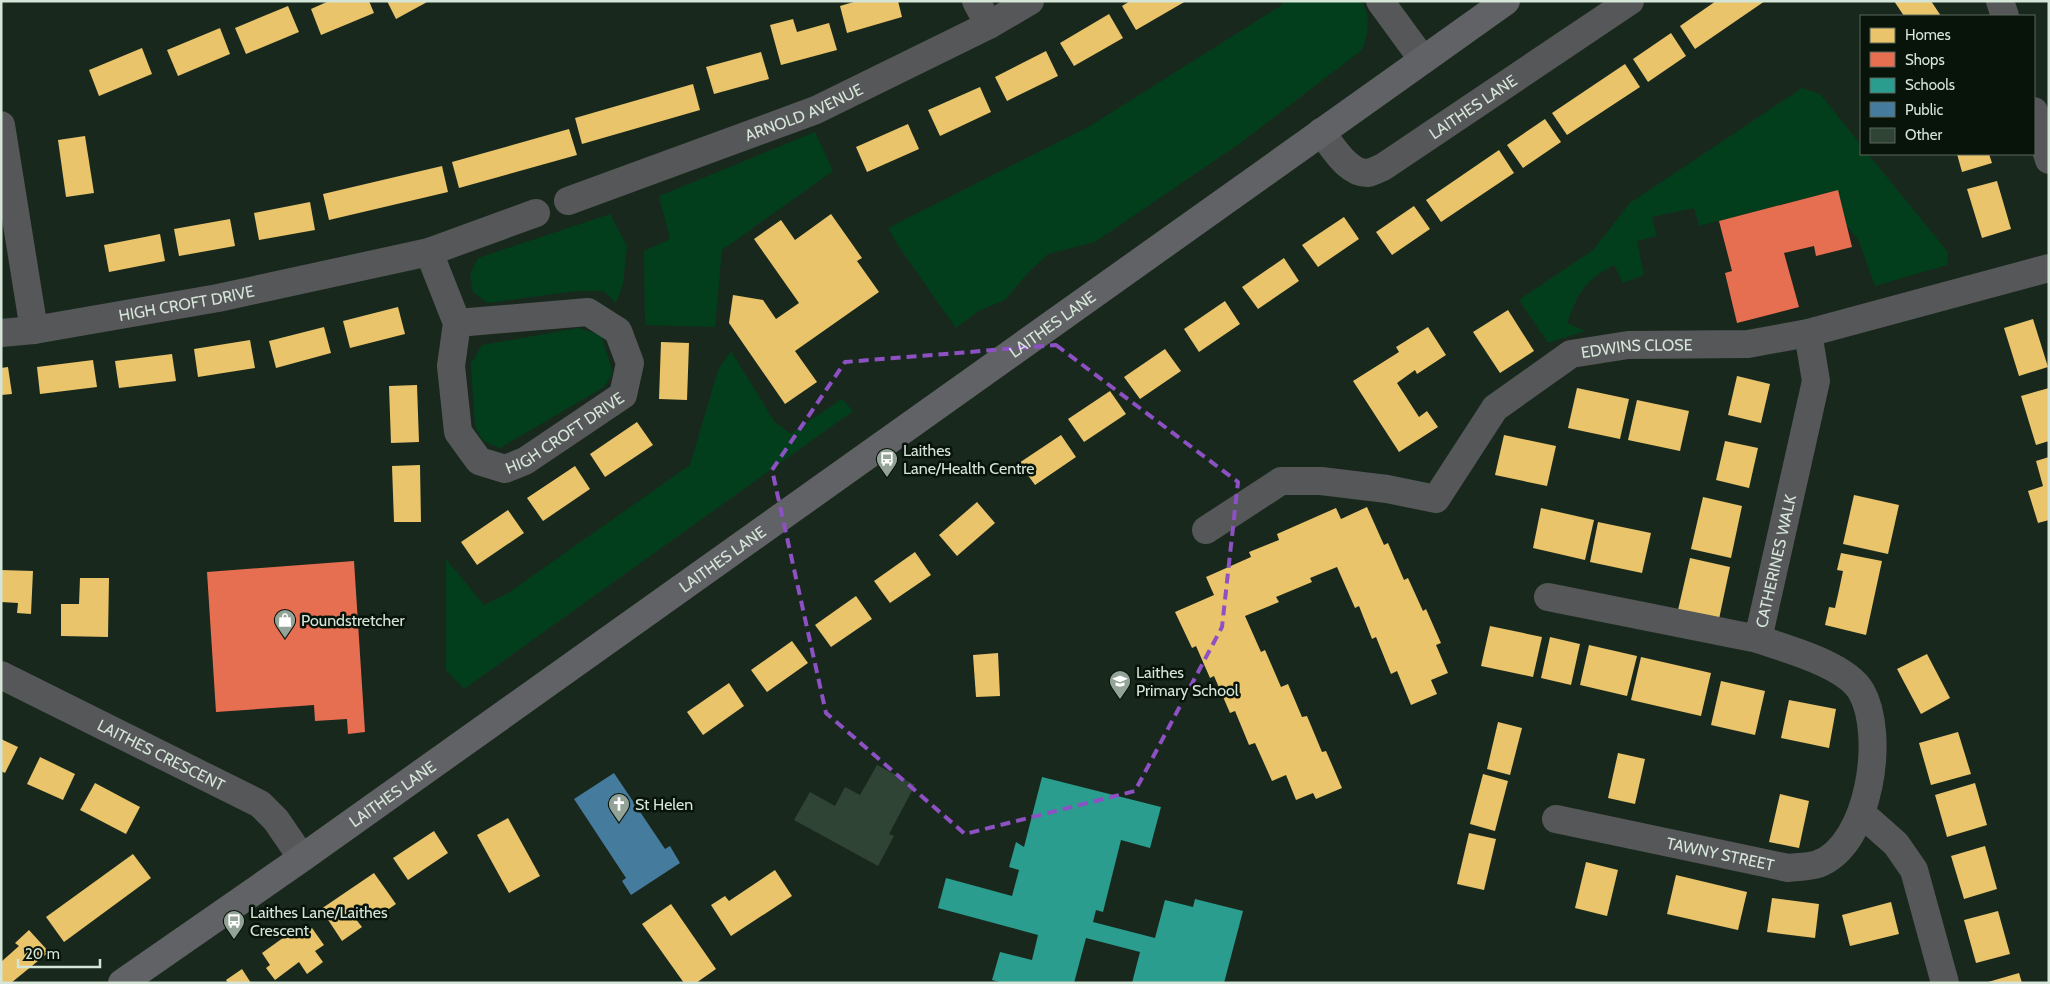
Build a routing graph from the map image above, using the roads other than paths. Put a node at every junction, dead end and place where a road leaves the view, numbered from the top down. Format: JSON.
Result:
{"nodes":[{"id":1,"x":976,"y":1,"type":"edge"},
{"id":2,"x":1030,"y":1,"type":"edge"},
{"id":3,"x":1380,"y":1,"type":"edge"},
{"id":4,"x":1506,"y":1,"type":"edge"},
{"id":5,"x":1630,"y":1,"type":"edge"},
{"id":6,"x":2000,"y":1,"type":"edge"},
{"id":7,"x":2005,"y":15,"type":"edge"},
{"id":8,"x":989,"y":25,"type":"junction"},
{"id":9,"x":1423,"y":60,"type":"junction"},
{"id":10,"x":2035,"y":114,"type":"edge"},
{"id":11,"x":1,"y":125,"type":"edge"},
{"id":12,"x":1321,"y":132,"type":"junction"},
{"id":13,"x":2049,"y":160,"type":"edge"},
{"id":14,"x":568,"y":201,"type":"dead end"},
{"id":15,"x":536,"y":213,"type":"dead end"},
{"id":16,"x":428,"y":252,"type":"junction"},
{"id":17,"x":2049,"y":268,"type":"edge"},
{"id":18,"x":458,"y":323,"type":"junction"},
{"id":19,"x":34,"y":330,"type":"junction"},
{"id":20,"x":1,"y":333,"type":"edge"},
{"id":21,"x":1808,"y":333,"type":"junction"},
{"id":22,"x":1206,"y":530,"type":"dead end"},
{"id":23,"x":1548,"y":597,"type":"dead end"},
{"id":24,"x":1758,"y":639,"type":"junction"},
{"id":25,"x":1,"y":674,"type":"edge"},
{"id":26,"x":1861,"y":813,"type":"junction"},
{"id":27,"x":1556,"y":819,"type":"dead end"},
{"id":28,"x":302,"y":858,"type":"junction"},
{"id":29,"x":122,"y":983,"type":"edge"},
{"id":30,"x":1946,"y":983,"type":"edge"}],
"edges":[{"from":1,"to":8,"type":"street"},
{"from":2,"to":8,"type":"street","name":"ARNOLD AVENUE"},
{"from":3,"to":9,"type":"street"},
{"from":4,"to":9,"type":"main road","name":"LAITHES LANE"},
{"from":5,"to":12,"type":"street","name":"LAITHES LANE"},
{"from":6,"to":7,"type":"street"},
{"from":8,"to":14,"type":"street","name":"ARNOLD AVENUE"},
{"from":9,"to":12,"type":"main road","name":"LAITHES LANE"},
{"from":10,"to":13,"type":"street"},
{"from":11,"to":19,"type":"street"},
{"from":12,"to":28,"type":"main road","name":"LAITHES LANE"},
{"from":15,"to":16,"type":"street","name":"HIGH CROFT DRIVE"},
{"from":16,"to":18,"type":"street"},
{"from":16,"to":19,"type":"street","name":"HIGH CROFT DRIVE"},
{"from":17,"to":21,"type":"street","name":"EDWINS CLOSE"},
{"from":18,"to":18,"type":"street","name":"HIGH CROFT DRIVE"},
{"from":19,"to":20,"type":"street","name":"HIGH CROFT DRIVE"},
{"from":21,"to":22,"type":"street","name":"EDWINS CLOSE"},
{"from":21,"to":24,"type":"street","name":"CATHERINES WALK"},
{"from":23,"to":24,"type":"street","name":"CATHERINES WALK"},
{"from":24,"to":26,"type":"street","name":"TAWNY STREET"},
{"from":25,"to":28,"type":"street","name":"LAITHES CRESCENT"},
{"from":26,"to":27,"type":"street","name":"TAWNY STREET"},
{"from":26,"to":30,"type":"street"},
{"from":28,"to":29,"type":"main road","name":"LAITHES LANE"}]}
